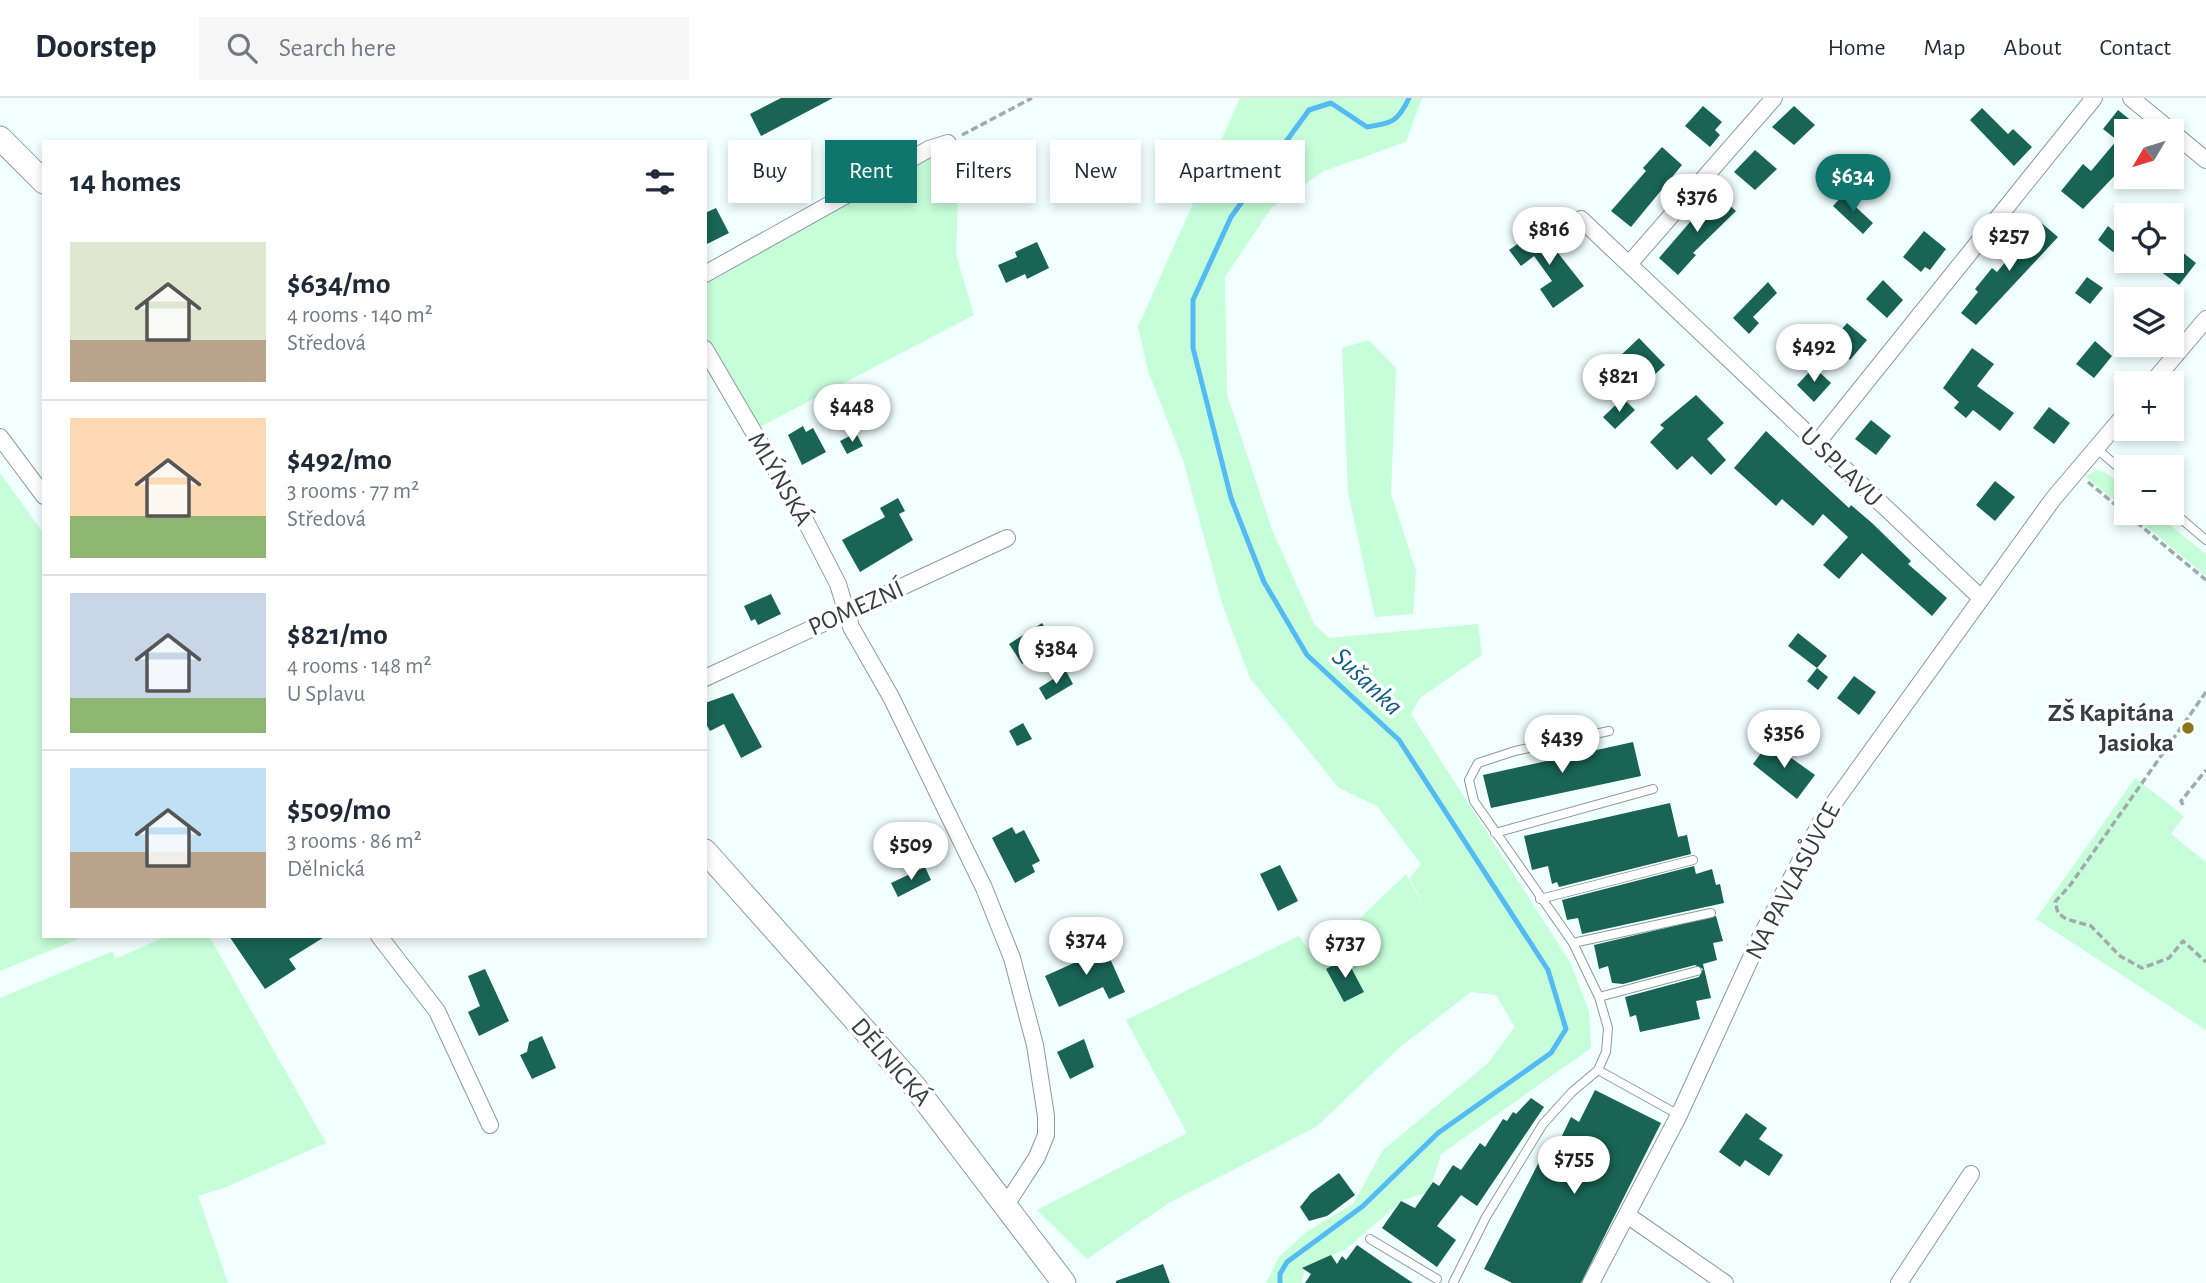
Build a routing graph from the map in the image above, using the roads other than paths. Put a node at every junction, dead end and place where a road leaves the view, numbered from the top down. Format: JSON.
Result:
{"nodes":[{"id":1,"x":1774,"y":98,"type":"edge"},
{"id":2,"x":2094,"y":98,"type":"edge"},
{"id":3,"x":2130,"y":98,"type":"edge"},
{"id":4,"x":2155,"y":119,"type":"edge"},
{"id":5,"x":0,"y":138,"type":"edge"},
{"id":6,"x":2184,"y":142,"type":"edge"},
{"id":7,"x":931,"y":148,"type":"edge"},
{"id":8,"x":2206,"y":160,"type":"edge"},
{"id":9,"x":42,"y":180,"type":"edge"},
{"id":10,"x":1581,"y":219,"type":"dead end"},
{"id":11,"x":1629,"y":264,"type":"junction"},
{"id":12,"x":707,"y":273,"type":"edge"},
{"id":13,"x":2206,"y":319,"type":"edge"},
{"id":14,"x":707,"y":352,"type":"edge"},
{"id":15,"x":2161,"y":371,"type":"edge"},
{"id":16,"x":2114,"y":427,"type":"edge"},
{"id":17,"x":0,"y":437,"type":"edge"},
{"id":18,"x":1816,"y":443,"type":"junction"},
{"id":19,"x":2096,"y":448,"type":"junction"},
{"id":20,"x":2114,"y":464,"type":"edge"},
{"id":21,"x":42,"y":493,"type":"edge"},
{"id":22,"x":2184,"y":521,"type":"edge"},
{"id":23,"x":1007,"y":538,"type":"dead end"},
{"id":24,"x":2206,"y":540,"type":"edge"},
{"id":25,"x":1981,"y":598,"type":"junction"},
{"id":26,"x":846,"y":612,"type":"junction"},
{"id":27,"x":707,"y":677,"type":"edge"},
{"id":28,"x":1609,"y":731,"type":"dead end"},
{"id":29,"x":1653,"y":789,"type":"dead end"},
{"id":30,"x":1495,"y":833,"type":"junction"},
{"id":31,"x":707,"y":853,"type":"edge"},
{"id":32,"x":1693,"y":860,"type":"dead end"},
{"id":33,"x":1540,"y":899,"type":"junction"},
{"id":34,"x":1712,"y":913,"type":"dead end"},
{"id":35,"x":381,"y":938,"type":"edge"},
{"id":36,"x":1573,"y":943,"type":"junction"},
{"id":37,"x":1697,"y":971,"type":"dead end"},
{"id":38,"x":1600,"y":997,"type":"junction"},
{"id":39,"x":1598,"y":1070,"type":"junction"},
{"id":40,"x":1679,"y":1115,"type":"junction"},
{"id":41,"x":490,"y":1125,"type":"dead end"},
{"id":42,"x":1971,"y":1174,"type":"dead end"},
{"id":43,"x":1006,"y":1205,"type":"junction"},
{"id":44,"x":1627,"y":1215,"type":"junction"},
{"id":45,"x":1370,"y":1239,"type":"dead end"},
{"id":46,"x":1435,"y":1281,"type":"edge"},
{"id":47,"x":1064,"y":1283,"type":"edge"},
{"id":48,"x":1452,"y":1283,"type":"edge"},
{"id":49,"x":1591,"y":1283,"type":"edge"},
{"id":50,"x":1725,"y":1283,"type":"edge"},
{"id":51,"x":1899,"y":1283,"type":"edge"}],
"edges":[{"from":1,"to":11,"type":"street"},
{"from":2,"to":18,"type":"street"},
{"from":3,"to":4,"type":"street"},
{"from":5,"to":9,"type":"main road"},
{"from":6,"to":8,"type":"street"},
{"from":7,"to":12,"type":"street"},
{"from":10,"to":11,"type":"street","name":"U SPLAVU"},
{"from":11,"to":18,"type":"street","name":"U SPLAVU"},
{"from":13,"to":15,"type":"street"},
{"from":14,"to":26,"type":"street","name":"MLÝNSKÁ"},
{"from":16,"to":19,"type":"street","name":"NA PAVLASŮVCE"},
{"from":17,"to":21,"type":"street"},
{"from":18,"to":25,"type":"street","name":"U SPLAVU"},
{"from":19,"to":20,"type":"lane"},
{"from":19,"to":25,"type":"street","name":"NA PAVLASŮVCE"},
{"from":22,"to":24,"type":"lane"},
{"from":23,"to":26,"type":"street","name":"POMEZNÍ"},
{"from":25,"to":40,"type":"street","name":"NA PAVLASŮVCE"},
{"from":26,"to":27,"type":"street","name":"POMEZNÍ"},
{"from":26,"to":43,"type":"street","name":"MLÝNSKÁ"},
{"from":28,"to":30,"type":"lane"},
{"from":29,"to":30,"type":"lane"},
{"from":30,"to":33,"type":"lane"},
{"from":31,"to":43,"type":"main road","name":"DĚLNICKÁ"},
{"from":32,"to":33,"type":"lane"},
{"from":33,"to":36,"type":"lane"},
{"from":34,"to":36,"type":"lane"},
{"from":35,"to":41,"type":"street"},
{"from":36,"to":38,"type":"lane"},
{"from":37,"to":38,"type":"lane"},
{"from":38,"to":39,"type":"lane"},
{"from":39,"to":40,"type":"lane"},
{"from":39,"to":48,"type":"lane"},
{"from":40,"to":44,"type":"street","name":"NA PAVLASŮVCE"},
{"from":42,"to":51,"type":"street"},
{"from":43,"to":47,"type":"main road","name":"DĚLNICKÁ"},
{"from":44,"to":49,"type":"street","name":"NA PAVLASŮVCE"},
{"from":44,"to":50,"type":"street"},
{"from":45,"to":46,"type":"lane"},
{"from":46,"to":48,"type":"lane"}]}
